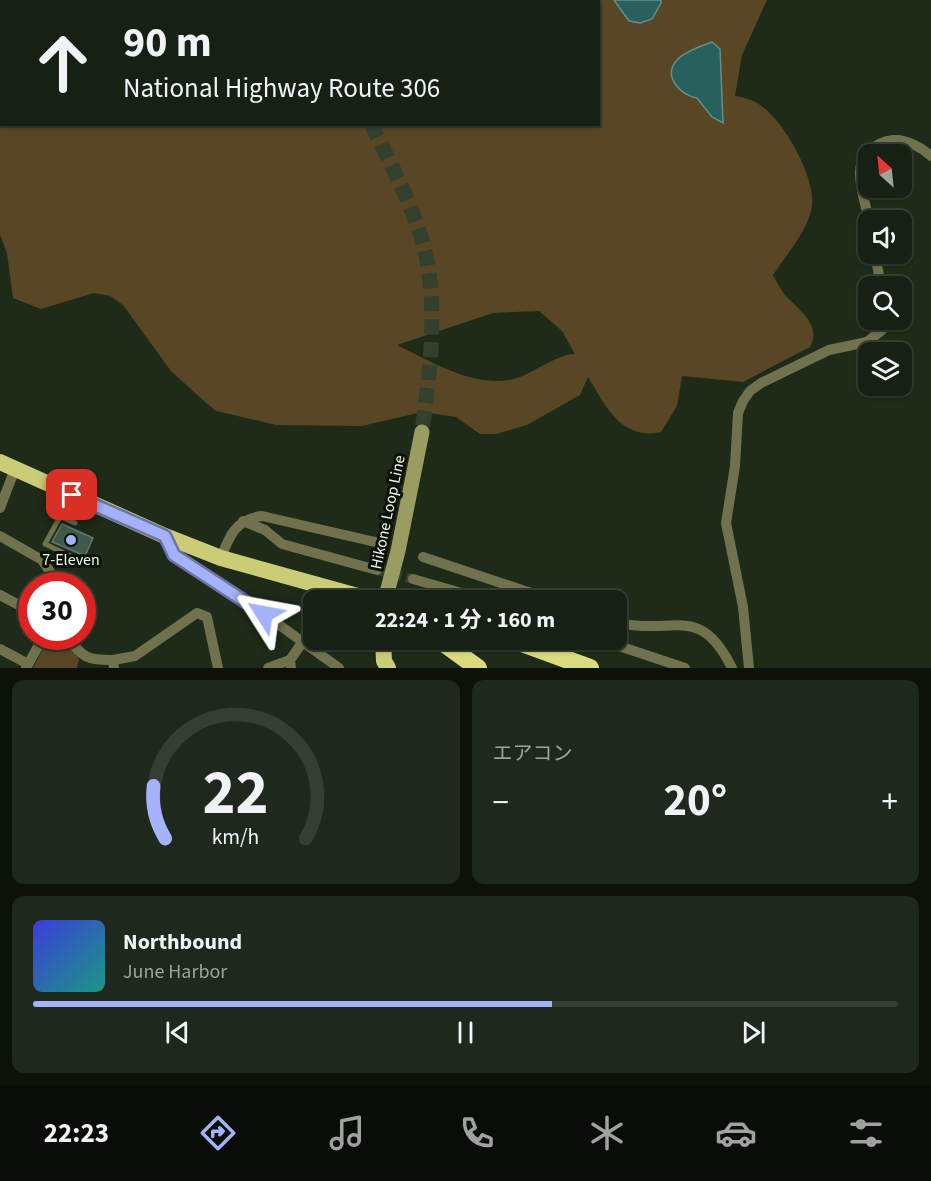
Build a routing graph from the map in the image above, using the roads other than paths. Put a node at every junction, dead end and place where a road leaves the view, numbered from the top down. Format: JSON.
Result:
{"nodes":[{"id":1,"x":931,"y":156,"type":"edge"},
{"id":2,"x":867,"y":210,"type":"edge"},
{"id":3,"x":882,"y":330,"type":"edge"},
{"id":4,"x":422,"y":432,"type":"tunnel mouth"},
{"id":5,"x":7,"y":466,"type":"edge"},
{"id":6,"x":72,"y":495,"type":"junction"},
{"id":7,"x":0,"y":508,"type":"edge"},
{"id":8,"x":62,"y":517,"type":"junction"},
{"id":9,"x":243,"y":521,"type":"junction"},
{"id":10,"x":75,"y":523,"type":"dead end"},
{"id":11,"x":0,"y":536,"type":"edge"},
{"id":12,"x":165,"y":536,"type":"junction"},
{"id":13,"x":384,"y":544,"type":"dead end"},
{"id":14,"x":423,"y":557,"type":"dead end"},
{"id":15,"x":221,"y":558,"type":"junction"},
{"id":16,"x":90,"y":560,"type":"dead end"},
{"id":17,"x":377,"y":570,"type":"tunnel mouth"},
{"id":18,"x":50,"y":572,"type":"edge"},
{"id":19,"x":413,"y":579,"type":"tunnel mouth"},
{"id":20,"x":336,"y":590,"type":"edge"},
{"id":21,"x":388,"y":590,"type":"edge"},
{"id":22,"x":451,"y":590,"type":"edge"},
{"id":23,"x":522,"y":590,"type":"edge"},
{"id":24,"x":0,"y":595,"type":"edge"},
{"id":25,"x":18,"y":605,"type":"edge"},
{"id":26,"x":627,"y":624,"type":"edge"},
{"id":27,"x":302,"y":643,"type":"junction"},
{"id":28,"x":0,"y":649,"type":"edge"},
{"id":29,"x":627,"y":649,"type":"edge"},
{"id":30,"x":36,"y":650,"type":"edge"},
{"id":31,"x":383,"y":650,"type":"edge"},
{"id":32,"x":453,"y":650,"type":"edge"},
{"id":33,"x":540,"y":650,"type":"edge"},
{"id":34,"x":83,"y":662,"type":"edge"},
{"id":35,"x":113,"y":664,"type":"edge"},
{"id":36,"x":291,"y":664,"type":"edge"},
{"id":37,"x":27,"y":666,"type":"edge"},
{"id":38,"x":218,"y":668,"type":"edge"},
{"id":39,"x":268,"y":668,"type":"edge"},
{"id":40,"x":339,"y":668,"type":"edge"},
{"id":41,"x":388,"y":668,"type":"edge"},
{"id":42,"x":478,"y":668,"type":"edge"},
{"id":43,"x":587,"y":668,"type":"edge"},
{"id":44,"x":685,"y":668,"type":"edge"},
{"id":45,"x":732,"y":668,"type":"edge"},
{"id":46,"x":749,"y":668,"type":"edge"}],
"edges":[{"from":1,"to":2,"type":"street"},
{"from":3,"to":46,"type":"street"},
{"from":4,"to":21,"type":"main road","name":"Hikone Loop Line"},
{"from":5,"to":6,"type":"highway"},
{"from":5,"to":7,"type":"street"},
{"from":6,"to":8,"type":"lane"},
{"from":6,"to":12,"type":"highway"},
{"from":8,"to":10,"type":"lane"},
{"from":8,"to":16,"type":"lane"},
{"from":9,"to":13,"type":"street"},
{"from":9,"to":15,"type":"street"},
{"from":9,"to":17,"type":"street"},
{"from":11,"to":18,"type":"street"},
{"from":12,"to":15,"type":"highway"},
{"from":12,"to":27,"type":"street"},
{"from":14,"to":23,"type":"street"},
{"from":15,"to":20,"type":"highway"},
{"from":19,"to":22,"type":"street"},
{"from":24,"to":25,"type":"street"},
{"from":26,"to":45,"type":"street"},
{"from":27,"to":36,"type":"street"},
{"from":27,"to":40,"type":"street"},
{"from":28,"to":37,"type":"street"},
{"from":29,"to":44,"type":"street"},
{"from":30,"to":37,"type":"street"},
{"from":31,"to":41,"type":"highway"},
{"from":32,"to":42,"type":"highway"},
{"from":33,"to":43,"type":"highway"},
{"from":34,"to":35,"type":"street"},
{"from":35,"to":38,"type":"street"},
{"from":36,"to":39,"type":"street"}]}
